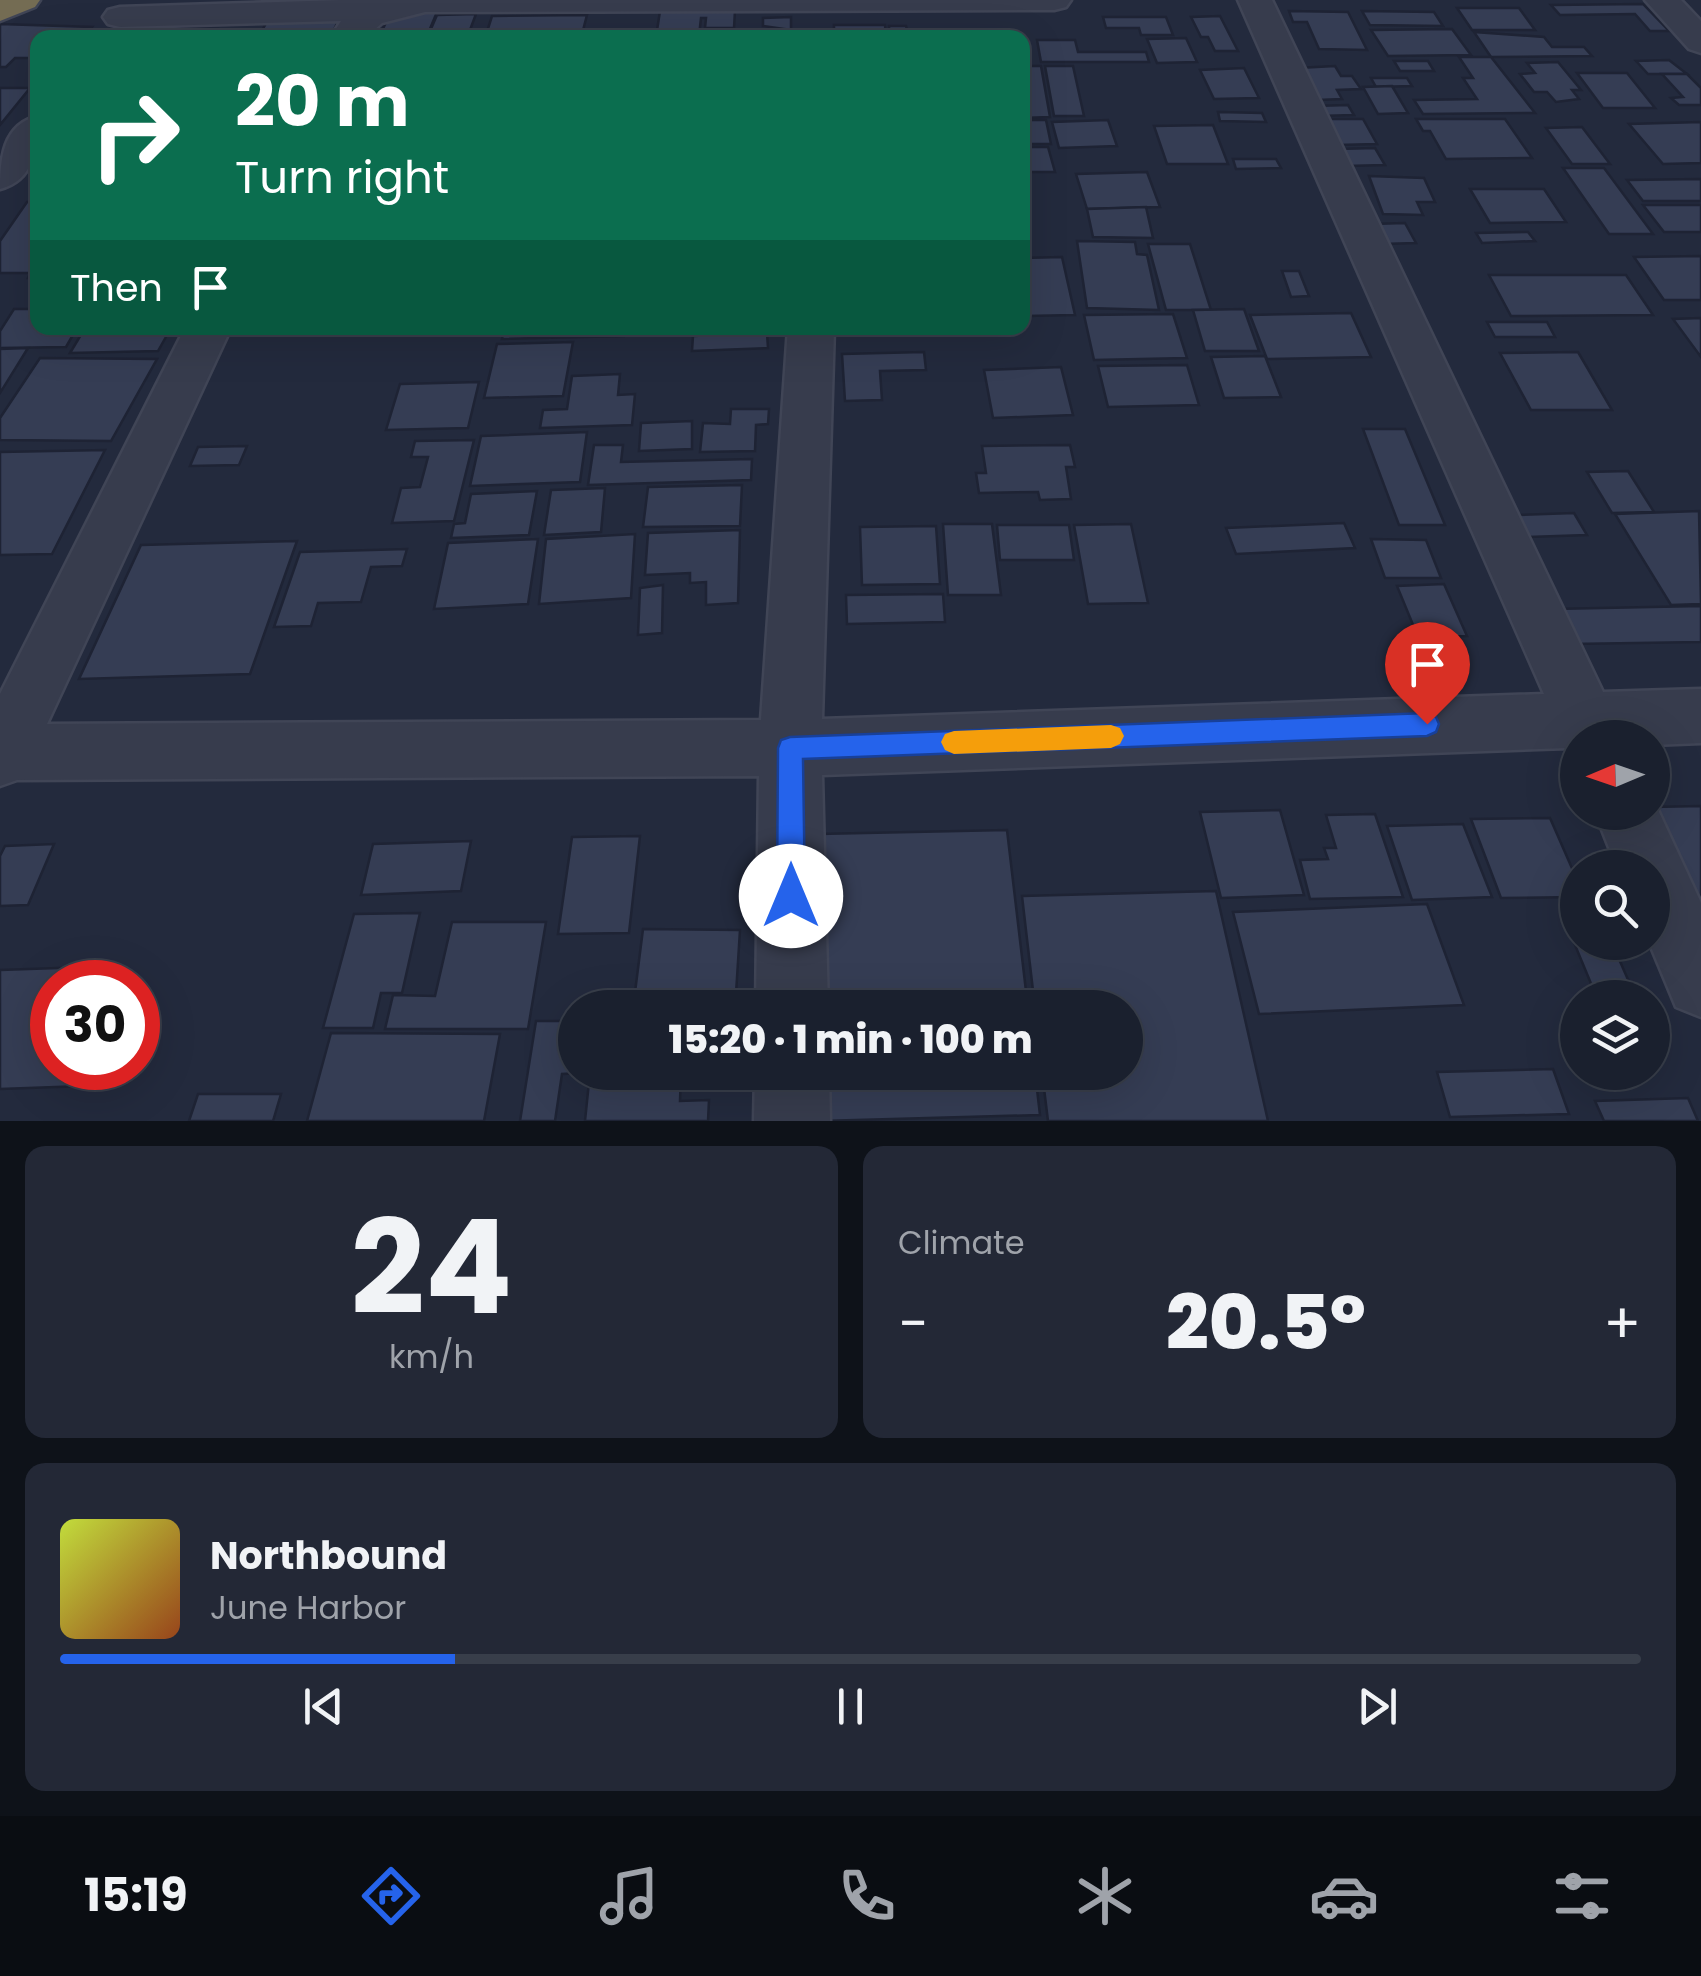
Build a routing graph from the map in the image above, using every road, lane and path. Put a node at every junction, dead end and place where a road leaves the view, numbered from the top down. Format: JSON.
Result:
{"nodes":[{"id":1,"x":23,"y":0,"type":"edge"},
{"id":2,"x":1054,"y":0,"type":"edge"},
{"id":3,"x":1254,"y":0,"type":"edge"},
{"id":4,"x":1662,"y":0,"type":"edge"},
{"id":5,"x":384,"y":9,"type":"junction"},
{"id":6,"x":0,"y":12,"type":"edge"},
{"id":7,"x":826,"y":14,"type":"edge"},
{"id":8,"x":119,"y":18,"type":"edge"},
{"id":9,"x":351,"y":30,"type":"edge"},
{"id":10,"x":1701,"y":42,"type":"edge"},
{"id":11,"x":30,"y":138,"type":"edge"},
{"id":12,"x":0,"y":177,"type":"edge"},
{"id":13,"x":205,"y":335,"type":"edge"},
{"id":14,"x":811,"y":335,"type":"edge"},
{"id":15,"x":1701,"y":716,"type":"edge"},
{"id":16,"x":1586,"y":720,"type":"edge"},
{"id":17,"x":1664,"y":720,"type":"edge"},
{"id":18,"x":1560,"y":729,"type":"edge"},
{"id":19,"x":790,"y":748,"type":"junction"},
{"id":20,"x":1,"y":754,"type":"edge"},
{"id":21,"x":1670,"y":911,"type":"edge"},
{"id":22,"x":1701,"y":982,"type":"edge"},
{"id":23,"x":792,"y":990,"type":"edge"},
{"id":24,"x":792,"y":1090,"type":"edge"},
{"id":25,"x":792,"y":1121,"type":"edge"}],
"edges":[{"from":1,"to":6,"type":"highway"},
{"from":2,"to":7,"type":"street"},
{"from":3,"to":16,"type":"street"},
{"from":4,"to":10,"type":"street"},
{"from":5,"to":7,"type":"street"},
{"from":5,"to":8,"type":"street"},
{"from":5,"to":9,"type":"street"},
{"from":11,"to":12,"type":"street"},
{"from":13,"to":20,"type":"street"},
{"from":14,"to":19,"type":"street"},
{"from":15,"to":17,"type":"street"},
{"from":18,"to":19,"type":"street"},
{"from":19,"to":20,"type":"street"},
{"from":19,"to":23,"type":"street"},
{"from":21,"to":22,"type":"street"},
{"from":24,"to":25,"type":"street"}]}
